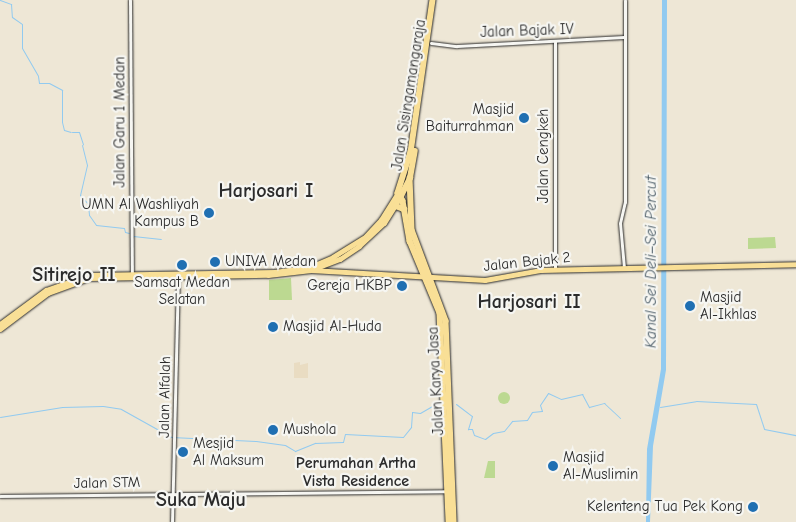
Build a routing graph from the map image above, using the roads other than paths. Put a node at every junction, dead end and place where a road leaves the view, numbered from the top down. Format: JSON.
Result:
{"nodes":[{"id":1,"x":130,"y":0,"type":"edge"},
{"id":2,"x":435,"y":0,"type":"edge"},
{"id":3,"x":625,"y":0,"type":"edge"},
{"id":4,"x":624,"y":37,"type":"junction"},
{"id":5,"x":555,"y":42,"type":"junction"},
{"id":6,"x":431,"y":43,"type":"junction"},
{"id":7,"x":410,"y":178,"type":"junction"},
{"id":8,"x":401,"y":192,"type":"junction"},
{"id":9,"x":409,"y":198,"type":"junction"},
{"id":10,"x":396,"y":206,"type":"junction"},
{"id":11,"x":404,"y":209,"type":"junction"},
{"id":12,"x":796,"y":264,"type":"edge"},
{"id":13,"x":325,"y":265,"type":"junction"},
{"id":14,"x":624,"y":268,"type":"junction"},
{"id":15,"x":308,"y":269,"type":"junction"},
{"id":16,"x":555,"y":270,"type":"junction"},
{"id":17,"x":132,"y":273,"type":"junction"},
{"id":18,"x":326,"y":273,"type":"junction"},
{"id":19,"x":178,"y":275,"type":"junction"},
{"id":20,"x":428,"y":278,"type":"junction"},
{"id":21,"x":74,"y":280,"type":"junction"},
{"id":22,"x":0,"y":324,"type":"edge"},
{"id":23,"x":0,"y":329,"type":"edge"},
{"id":24,"x":451,"y":491,"type":"junction"},
{"id":25,"x":172,"y":493,"type":"junction"},
{"id":26,"x":0,"y":496,"type":"edge"},
{"id":27,"x":172,"y":522,"type":"edge"},
{"id":28,"x":449,"y":522,"type":"edge"},
{"id":29,"x":454,"y":522,"type":"edge"}],
"edges":[{"from":1,"to":17,"type":"street","name":"Jalan Garu 1 Medan"},
{"from":2,"to":6,"type":"highway","name":"Jalan Sisingamangaraja"},
{"from":2,"to":8,"type":"highway","name":"Jalan Sisingamangaraja"},
{"from":3,"to":4,"type":"street"},
{"from":4,"to":5,"type":"street","name":"Jalan Bajak IV"},
{"from":4,"to":14,"type":"street"},
{"from":5,"to":6,"type":"street","name":"Jalan Bajak IV"},
{"from":5,"to":16,"type":"street","name":"Jalan Cengkeh"},
{"from":6,"to":7,"type":"highway","name":"Jalan Sisingamangaraja"},
{"from":7,"to":8,"type":"highway","name":"Jalan Sisingamangaraja"},
{"from":7,"to":9,"type":"highway","name":"Jalan Karya Jasa"},
{"from":8,"to":9,"type":"highway"},
{"from":8,"to":10,"type":"main road","name":"Jalan Sisingamangaraja"},
{"from":8,"to":11,"type":"highway","name":"Jalan Karya Jasa"},
{"from":8,"to":15,"type":"main road","name":"Jalan Sisingamangaraja"},
{"from":9,"to":20,"type":"highway","name":"Jalan Karya Jasa"},
{"from":10,"to":11,"type":"highway"},
{"from":10,"to":13,"type":"main road","name":"Jalan Sisingamangaraja"},
{"from":11,"to":20,"type":"highway","name":"Jalan Karya Jasa"},
{"from":12,"to":14,"type":"main road","name":"Jalan Bajak 2"},
{"from":13,"to":15,"type":"main road","name":"Jalan Sisingamangaraja"},
{"from":13,"to":18,"type":"main road"},
{"from":14,"to":16,"type":"main road","name":"Jalan Bajak 2"},
{"from":15,"to":18,"type":"main road","name":"Jalan Bajak 2"},
{"from":15,"to":19,"type":"main road","name":"Jalan Sisingamangaraja"},
{"from":16,"to":20,"type":"main road","name":"Jalan Bajak 2"},
{"from":17,"to":19,"type":"main road","name":"Jalan Sisingamangaraja"},
{"from":17,"to":21,"type":"main road","name":"Jalan Sisingamangaraja"},
{"from":18,"to":20,"type":"main road","name":"Jalan Bajak 2"},
{"from":19,"to":21,"type":"main road","name":"Jalan Sisingamangaraja"},
{"from":19,"to":25,"type":"street","name":"Jalan Alfalah"},
{"from":20,"to":24,"type":"highway","name":"Jalan Karya Jasa"},
{"from":21,"to":22,"type":"main road","name":"Jalan Sisingamangaraja"},
{"from":21,"to":23,"type":"main road","name":"Jalan Sisingamangaraja"},
{"from":24,"to":25,"type":"street","name":"Jalan STM"},
{"from":24,"to":28,"type":"highway","name":"Jalan Karya Jasa"},
{"from":24,"to":29,"type":"highway","name":"Jalan Karya Jasa"},
{"from":25,"to":26,"type":"street","name":"Jalan STM"},
{"from":25,"to":27,"type":"street","name":"Jalan Alfalah"}]}
